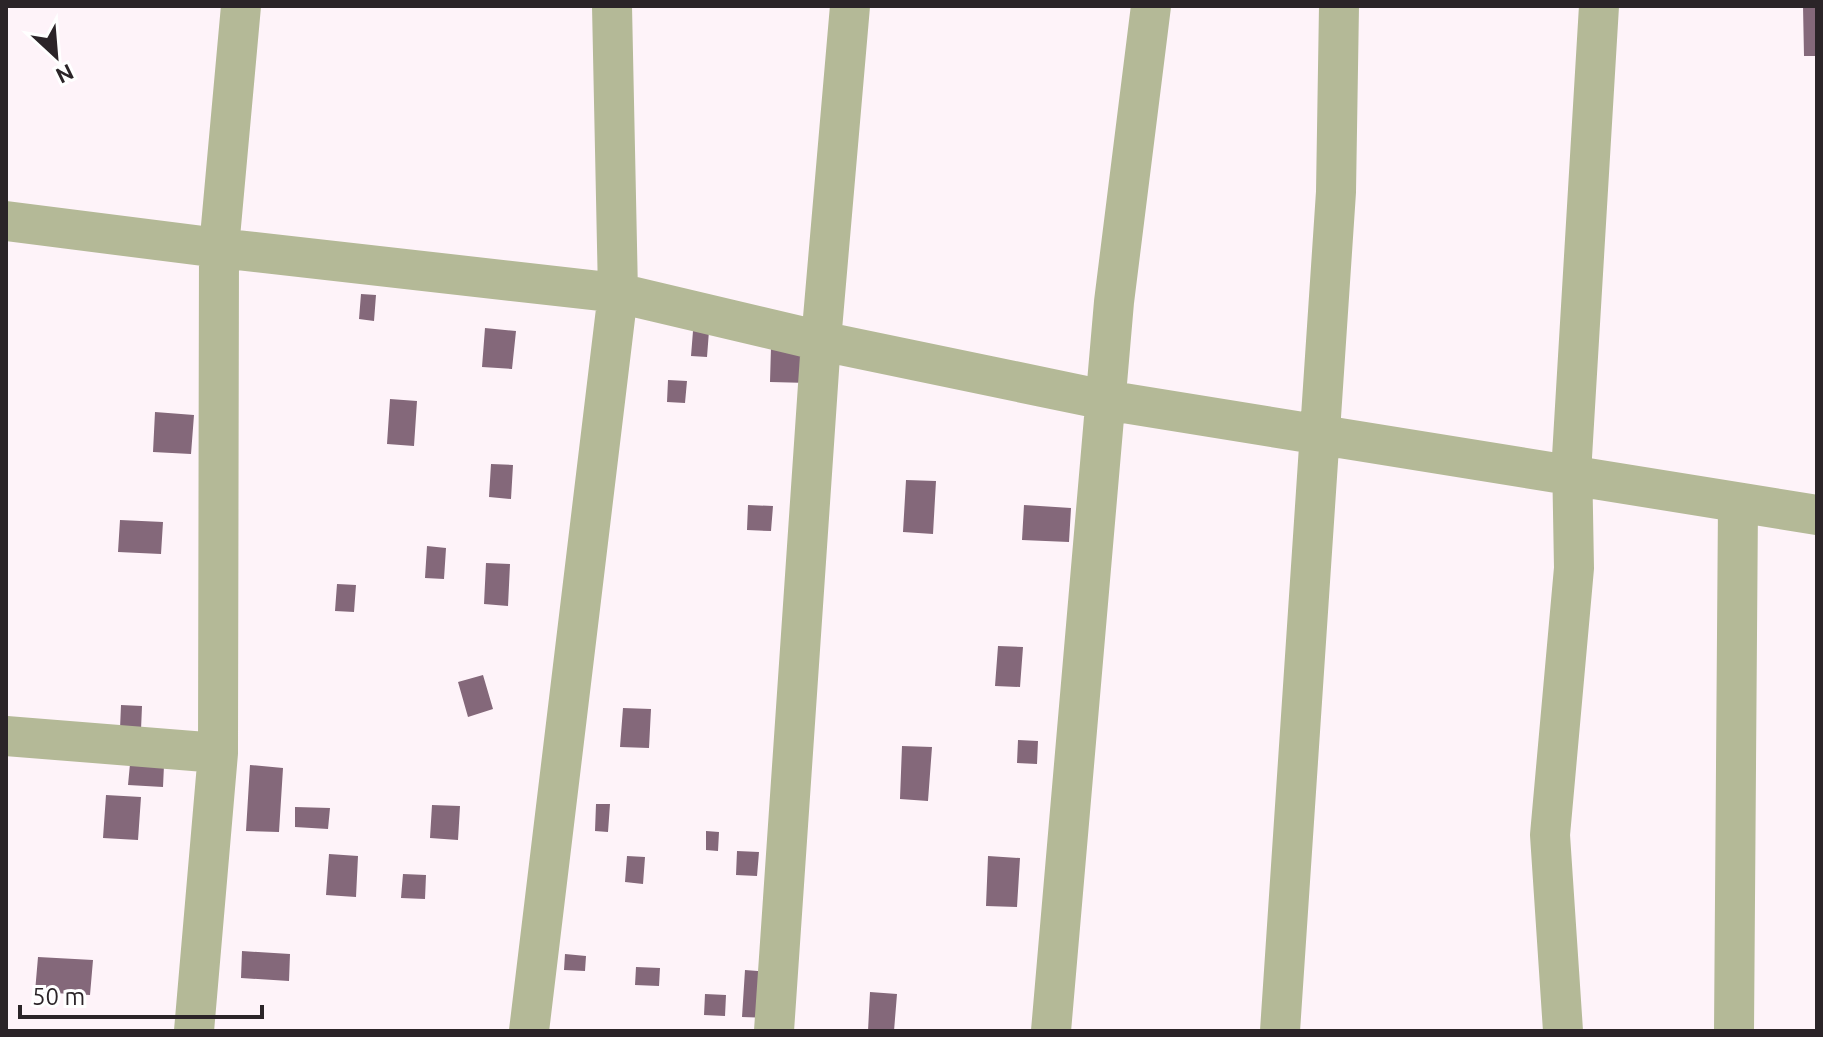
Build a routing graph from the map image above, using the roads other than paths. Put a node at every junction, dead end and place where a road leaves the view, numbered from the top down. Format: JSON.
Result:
{"nodes":[{"id":1,"x":241,"y":6,"type":"edge"},
{"id":2,"x":612,"y":6,"type":"edge"},
{"id":3,"x":850,"y":6,"type":"edge"},
{"id":4,"x":1151,"y":6,"type":"edge"},
{"id":5,"x":1339,"y":6,"type":"edge"},
{"id":6,"x":1599,"y":6,"type":"edge"},
{"id":7,"x":6,"y":221,"type":"edge"},
{"id":8,"x":219,"y":248,"type":"junction"},
{"id":9,"x":618,"y":293,"type":"junction"},
{"id":10,"x":821,"y":341,"type":"junction"},
{"id":11,"x":1105,"y":400,"type":"junction"},
{"id":12,"x":1319,"y":435,"type":"junction"},
{"id":13,"x":1572,"y":477,"type":"junction"},
{"id":14,"x":1738,"y":503,"type":"junction"},
{"id":15,"x":1817,"y":515,"type":"edge"},
{"id":16,"x":6,"y":736,"type":"edge"},
{"id":17,"x":218,"y":753,"type":"junction"},
{"id":18,"x":194,"y":1031,"type":"edge"},
{"id":19,"x":529,"y":1031,"type":"edge"},
{"id":20,"x":774,"y":1031,"type":"edge"},
{"id":21,"x":1051,"y":1031,"type":"edge"},
{"id":22,"x":1280,"y":1031,"type":"edge"},
{"id":23,"x":1563,"y":1031,"type":"edge"},
{"id":24,"x":1734,"y":1031,"type":"edge"}],
"edges":[{"from":1,"to":8,"type":"street"},
{"from":2,"to":9,"type":"street"},
{"from":3,"to":10,"type":"street"},
{"from":4,"to":11,"type":"street"},
{"from":5,"to":12,"type":"street"},
{"from":6,"to":13,"type":"street"},
{"from":7,"to":8,"type":"street"},
{"from":8,"to":9,"type":"street"},
{"from":8,"to":17,"type":"street"},
{"from":9,"to":10,"type":"street"},
{"from":9,"to":19,"type":"street"},
{"from":10,"to":11,"type":"street"},
{"from":10,"to":20,"type":"street"},
{"from":11,"to":12,"type":"street"},
{"from":11,"to":21,"type":"street"},
{"from":12,"to":13,"type":"street"},
{"from":12,"to":22,"type":"street"},
{"from":13,"to":14,"type":"street"},
{"from":13,"to":23,"type":"street"},
{"from":14,"to":15,"type":"street"},
{"from":14,"to":24,"type":"street"},
{"from":16,"to":17,"type":"street"},
{"from":17,"to":18,"type":"street"}]}
